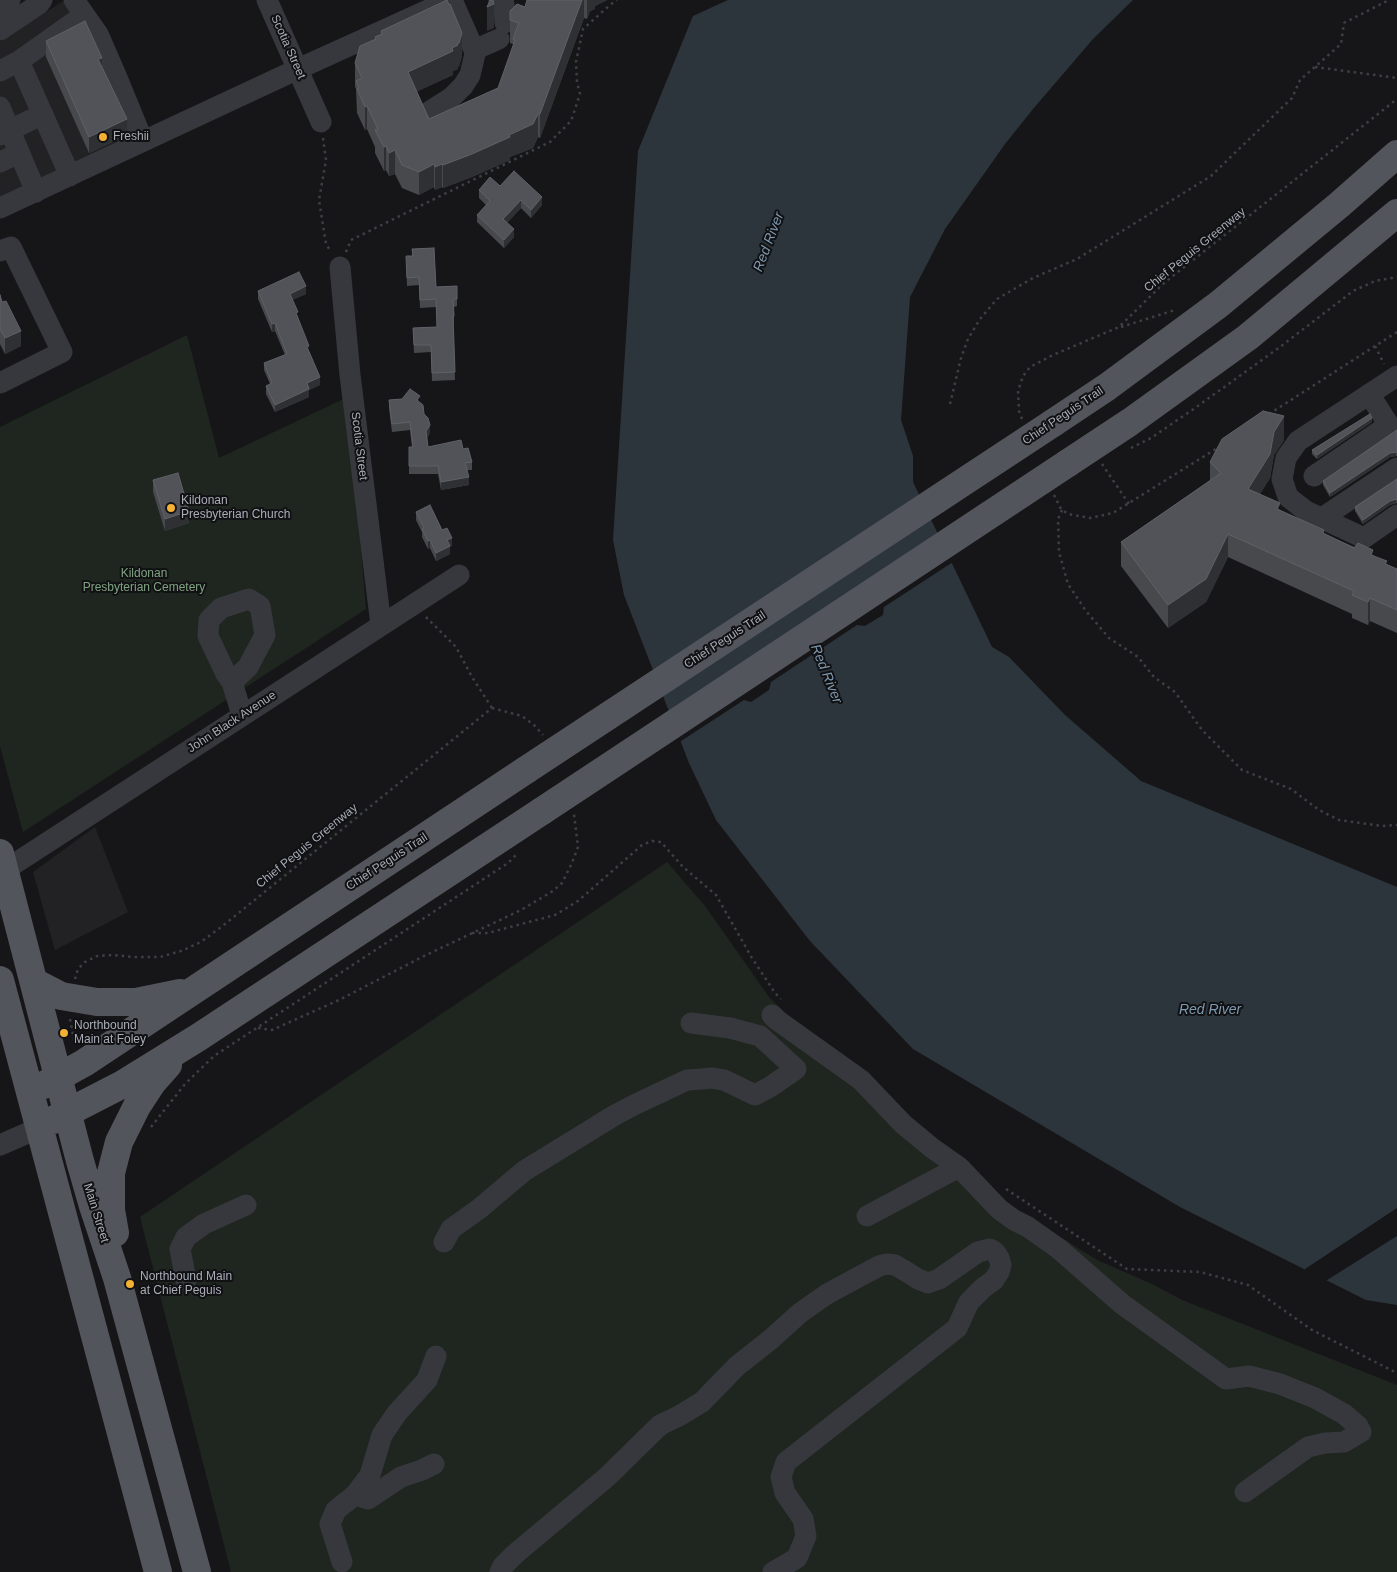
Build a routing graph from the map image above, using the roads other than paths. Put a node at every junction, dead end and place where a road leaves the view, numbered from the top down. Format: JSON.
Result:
{"nodes":[{"id":1,"x":10,"y":0,"type":"edge"},
{"id":2,"x":42,"y":0,"type":"edge"},
{"id":3,"x":267,"y":0,"type":"edge"},
{"id":4,"x":451,"y":0,"type":"edge"},
{"id":5,"x":499,"y":0,"type":"edge"},
{"id":6,"x":0,"y":6,"type":"edge"},
{"id":7,"x":79,"y":7,"type":"edge"},
{"id":8,"x":0,"y":30,"type":"edge"},
{"id":9,"x":474,"y":50,"type":"junction"},
{"id":10,"x":19,"y":61,"type":"junction"},
{"id":11,"x":298,"y":69,"type":"junction"},
{"id":12,"x":0,"y":71,"type":"edge"},
{"id":13,"x":0,"y":107,"type":"edge"},
{"id":14,"x":430,"y":111,"type":"dead end"},
{"id":15,"x":42,"y":114,"type":"junction"},
{"id":16,"x":321,"y":122,"type":"road end"},
{"id":17,"x":5,"y":132,"type":"edge"},
{"id":18,"x":143,"y":141,"type":"junction"},
{"id":19,"x":19,"y":153,"type":"junction"},
{"id":20,"x":1397,"y":154,"type":"edge"},
{"id":21,"x":0,"y":162,"type":"edge"},
{"id":22,"x":70,"y":176,"type":"junction"},
{"id":23,"x":36,"y":192,"type":"junction"},
{"id":24,"x":0,"y":208,"type":"edge"},
{"id":25,"x":1397,"y":213,"type":"edge"},
{"id":26,"x":0,"y":251,"type":"edge"},
{"id":27,"x":340,"y":267,"type":"road end"},
{"id":28,"x":1397,"y":376,"type":"edge"},
{"id":29,"x":0,"y":384,"type":"edge"},
{"id":30,"x":1369,"y":394,"type":"junction"},
{"id":31,"x":1397,"y":468,"type":"edge"},
{"id":32,"x":1314,"y":476,"type":"dead end"},
{"id":33,"x":1397,"y":515,"type":"edge"},
{"id":34,"x":1322,"y":518,"type":"junction"},
{"id":35,"x":459,"y":574,"type":"dead end"},
{"id":36,"x":382,"y":625,"type":"junction"},
{"id":37,"x":232,"y":682,"type":"dead end"},
{"id":38,"x":242,"y":715,"type":"junction"},
{"id":39,"x":2,"y":861,"type":"edge"},
{"id":40,"x":0,"y":980,"type":"edge"},
{"id":41,"x":34,"y":982,"type":"junction"},
{"id":42,"x":191,"y":991,"type":"junction"},
{"id":43,"x":780,"y":1010,"type":"road end"},
{"id":44,"x":691,"y":1023,"type":"dead end"},
{"id":45,"x":198,"y":1037,"type":"junction"},
{"id":46,"x":59,"y":1077,"type":"junction"},
{"id":47,"x":30,"y":1093,"type":"junction"},
{"id":48,"x":68,"y":1112,"type":"junction"},
{"id":49,"x":39,"y":1128,"type":"junction"},
{"id":50,"x":0,"y":1145,"type":"edge"},
{"id":51,"x":959,"y":1167,"type":"junction"},
{"id":52,"x":246,"y":1205,"type":"dead end"},
{"id":53,"x":867,"y":1216,"type":"dead end"},
{"id":54,"x":444,"y":1242,"type":"dead end"},
{"id":55,"x":117,"y":1278,"type":"junction"},
{"id":56,"x":186,"y":1280,"type":"dead end"},
{"id":57,"x":436,"y":1356,"type":"dead end"},
{"id":58,"x":434,"y":1464,"type":"dead end"},
{"id":59,"x":1245,"y":1492,"type":"dead end"},
{"id":60,"x":355,"y":1496,"type":"junction"},
{"id":61,"x":342,"y":1562,"type":"dead end"},
{"id":62,"x":158,"y":1572,"type":"edge"},
{"id":63,"x":196,"y":1572,"type":"edge"},
{"id":64,"x":500,"y":1572,"type":"edge"},
{"id":65,"x":773,"y":1572,"type":"edge"}],
"edges":[{"from":1,"to":6,"type":"street"},
{"from":2,"to":8,"type":"street"},
{"from":3,"to":11,"type":"street","name":"Scotia Street"},
{"from":4,"to":9,"type":"street"},
{"from":4,"to":11,"type":"street"},
{"from":5,"to":9,"type":"street"},
{"from":7,"to":10,"type":"street"},
{"from":7,"to":18,"type":"street"},
{"from":9,"to":14,"type":"street"},
{"from":10,"to":12,"type":"street"},
{"from":10,"to":15,"type":"street"},
{"from":11,"to":16,"type":"street","name":"Scotia Street"},
{"from":11,"to":18,"type":"street"},
{"from":13,"to":17,"type":"street"},
{"from":15,"to":17,"type":"street"},
{"from":15,"to":22,"type":"street"},
{"from":17,"to":19,"type":"street"},
{"from":18,"to":22,"type":"street"},
{"from":19,"to":21,"type":"street"},
{"from":19,"to":23,"type":"street"},
{"from":20,"to":42,"type":"main road","name":"Chief Peguis Trail","bridge":true},
{"from":22,"to":23,"type":"street"},
{"from":23,"to":24,"type":"street"},
{"from":25,"to":45,"type":"main road","bridge":true},
{"from":26,"to":29,"type":"street"},
{"from":27,"to":36,"type":"street","name":"Scotia Street"},
{"from":28,"to":30,"type":"street"},
{"from":30,"to":32,"type":"street"},
{"from":30,"to":34,"type":"street"},
{"from":31,"to":34,"type":"street"},
{"from":33,"to":34,"type":"street"},
{"from":35,"to":36,"type":"street","name":"John Black Avenue"},
{"from":36,"to":38,"type":"street","name":"John Black Avenue"},
{"from":37,"to":38,"type":"street"},
{"from":38,"to":39,"type":"street","name":"John Black Avenue"},
{"from":39,"to":41,"type":"main road","name":"Main Street"},
{"from":40,"to":47,"type":"main road"},
{"from":41,"to":42,"type":"main road"},
{"from":41,"to":46,"type":"main road","name":"Main Street"},
{"from":42,"to":46,"type":"main road","name":"Chief Peguis Trail"},
{"from":43,"to":51,"type":"street"},
{"from":44,"to":54,"type":"street"},
{"from":45,"to":48,"type":"main road"},
{"from":45,"to":55,"type":"main road"},
{"from":46,"to":47,"type":"main road","name":"Chief Peguis Trail"},
{"from":46,"to":48,"type":"main road","name":"Main Street"},
{"from":47,"to":49,"type":"main road"},
{"from":48,"to":49,"type":"main road"},
{"from":48,"to":55,"type":"main road","name":"Main Street"},
{"from":49,"to":50,"type":"street"},
{"from":49,"to":62,"type":"main road"},
{"from":51,"to":53,"type":"street"},
{"from":51,"to":59,"type":"street"},
{"from":52,"to":56,"type":"street"},
{"from":55,"to":63,"type":"main road","name":"Main Street"},
{"from":57,"to":60,"type":"street"},
{"from":58,"to":60,"type":"street"},
{"from":60,"to":61,"type":"street"},
{"from":64,"to":65,"type":"street"}]}
